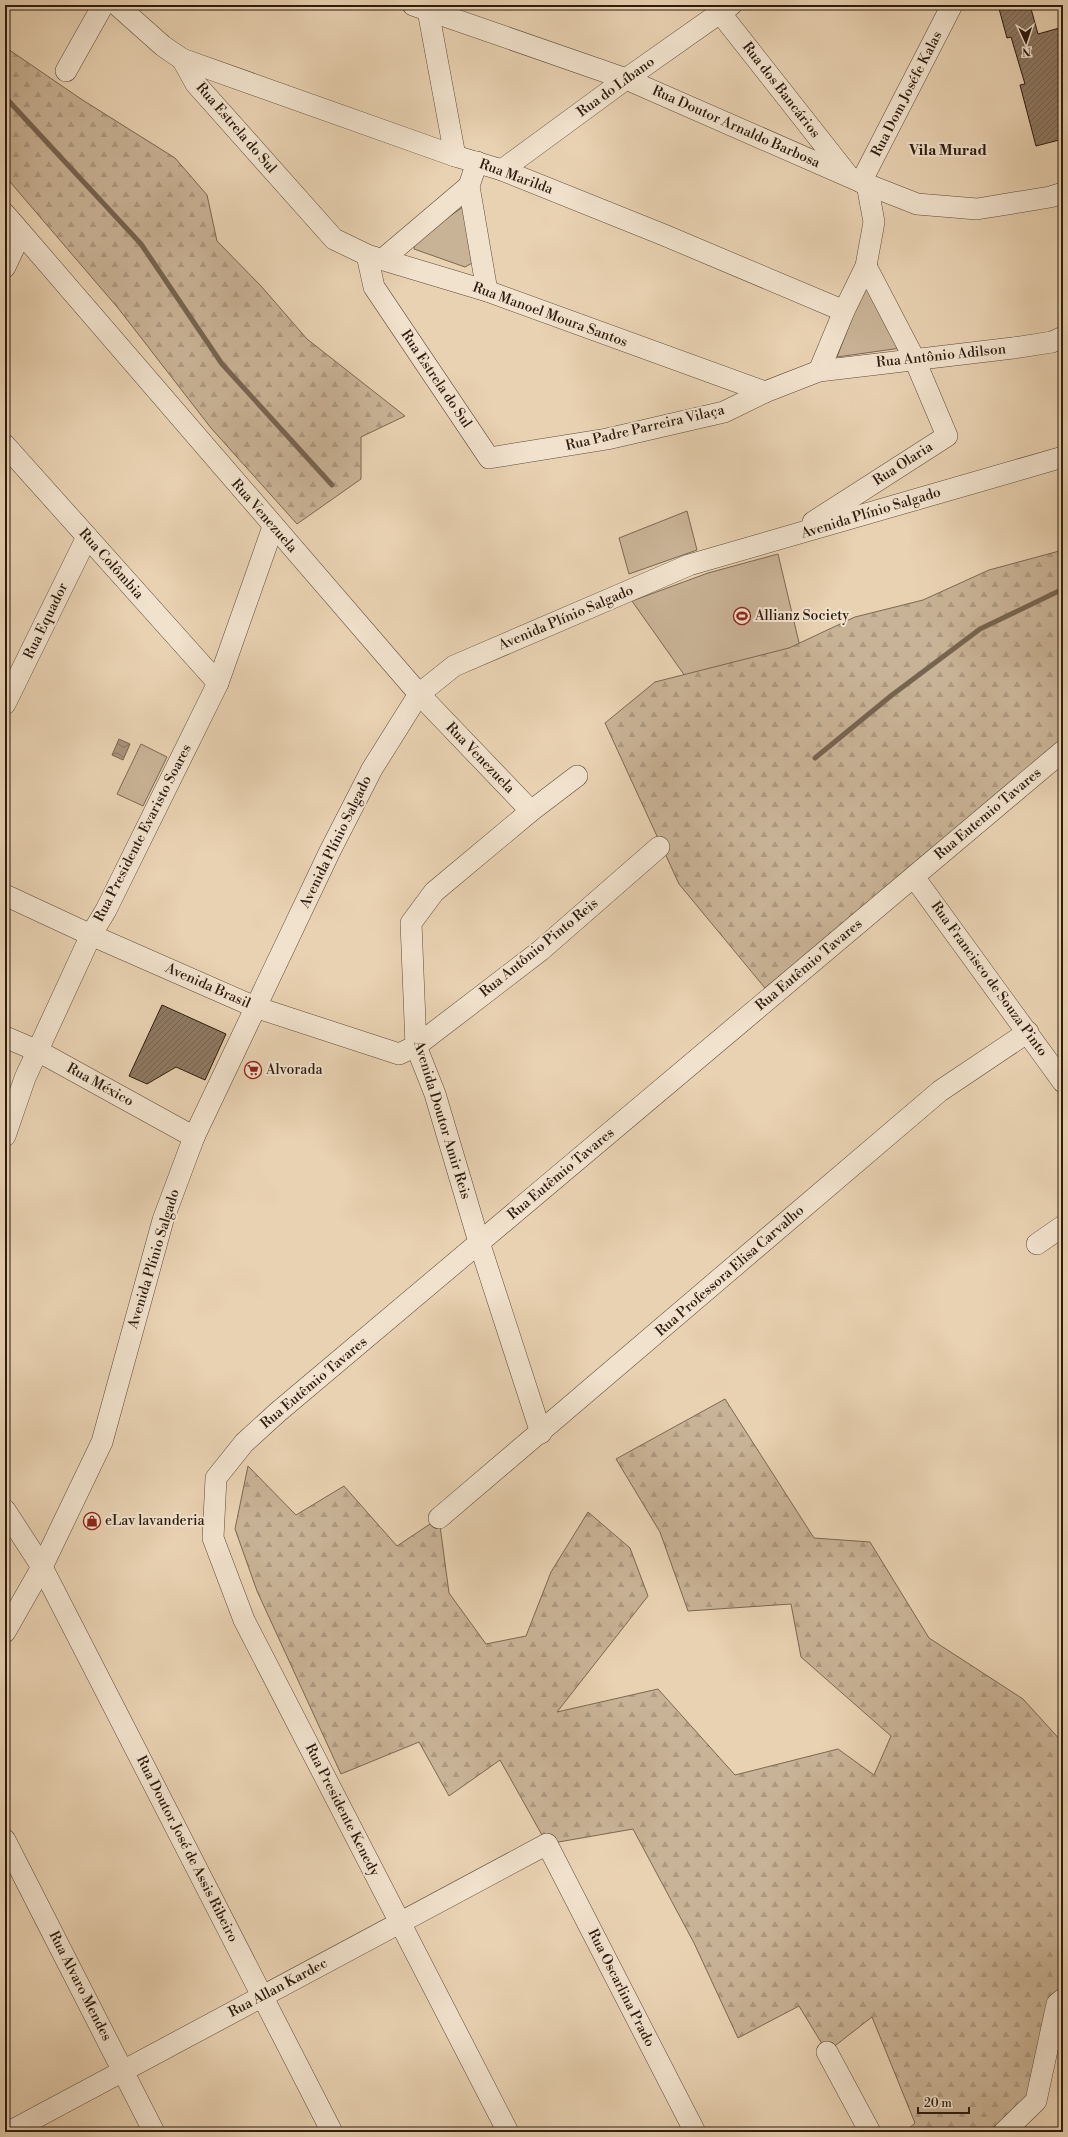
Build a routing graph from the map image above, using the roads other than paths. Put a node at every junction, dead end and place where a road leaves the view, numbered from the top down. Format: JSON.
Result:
{"nodes":[{"id":1,"x":103,"y":5,"type":"edge"},
{"id":2,"x":117,"y":5,"type":"edge"},
{"id":3,"x":952,"y":5,"type":"edge"},
{"id":4,"x":423,"y":7,"type":"edge"},
{"id":5,"x":722,"y":7,"type":"edge"},
{"id":6,"x":182,"y":59,"type":"junction"},
{"id":7,"x":66,"y":71,"type":"dead end"},
{"id":8,"x":626,"y":79,"type":"junction"},
{"id":9,"x":455,"y":156,"type":"junction"},
{"id":10,"x":477,"y":162,"type":"junction"},
{"id":11,"x":502,"y":170,"type":"junction"},
{"id":12,"x":859,"y":181,"type":"junction"},
{"id":13,"x":470,"y":186,"type":"junction"},
{"id":14,"x":1063,"y":193,"type":"edge"},
{"id":15,"x":891,"y":194,"type":"junction"},
{"id":16,"x":5,"y":214,"type":"edge"},
{"id":17,"x":874,"y":222,"type":"junction"},
{"id":18,"x":21,"y":233,"type":"junction"},
{"id":19,"x":334,"y":239,"type":"joint"},
{"id":20,"x":375,"y":257,"type":"junction"},
{"id":21,"x":866,"y":266,"type":"junction"},
{"id":22,"x":5,"y":267,"type":"edge"},
{"id":23,"x":487,"y":291,"type":"junction"},
{"id":24,"x":844,"y":311,"type":"junction"},
{"id":25,"x":1063,"y":337,"type":"edge"},
{"id":26,"x":914,"y":358,"type":"junction"},
{"id":27,"x":819,"y":371,"type":"junction"},
{"id":28,"x":765,"y":392,"type":"junction"},
{"id":29,"x":5,"y":445,"type":"edge"},
{"id":30,"x":1063,"y":457,"type":"edge"},
{"id":31,"x":489,"y":458,"type":"joint"},
{"id":32,"x":273,"y":527,"type":"junction"},
{"id":33,"x":87,"y":537,"type":"junction"},
{"id":34,"x":789,"y":538,"type":"junction"},
{"id":35,"x":218,"y":683,"type":"junction"},
{"id":36,"x":419,"y":694,"type":"junction"},
{"id":37,"x":5,"y":704,"type":"edge"},
{"id":38,"x":1060,"y":761,"type":"edge"},
{"id":39,"x":577,"y":776,"type":"dead end"},
{"id":40,"x":531,"y":811,"type":"junction"},
{"id":41,"x":659,"y":847,"type":"dead end"},
{"id":42,"x":914,"y":877,"type":"junction"},
{"id":43,"x":5,"y":895,"type":"edge"},
{"id":44,"x":91,"y":935,"type":"junction"},
{"id":45,"x":255,"y":1006,"type":"junction"},
{"id":46,"x":1028,"y":1032,"type":"junction"},
{"id":47,"x":5,"y":1037,"type":"edge"},
{"id":48,"x":416,"y":1046,"type":"junction"},
{"id":49,"x":38,"y":1051,"type":"junction"},
{"id":50,"x":1063,"y":1082,"type":"edge"},
{"id":51,"x":5,"y":1136,"type":"edge"},
{"id":52,"x":194,"y":1137,"type":"junction"},
{"id":53,"x":1063,"y":1226,"type":"edge"},
{"id":54,"x":479,"y":1242,"type":"junction"},
{"id":55,"x":1036,"y":1244,"type":"dead end"},
{"id":56,"x":541,"y":1433,"type":"junction"},
{"id":57,"x":216,"y":1478,"type":"joint"},
{"id":58,"x":5,"y":1510,"type":"edge"},
{"id":59,"x":439,"y":1518,"type":"dead end"},
{"id":60,"x":42,"y":1567,"type":"junction"},
{"id":61,"x":5,"y":1632,"type":"edge"},
{"id":62,"x":5,"y":1840,"type":"edge"},
{"id":63,"x":547,"y":1844,"type":"joint"},
{"id":64,"x":400,"y":1923,"type":"junction"},
{"id":65,"x":262,"y":1997,"type":"junction"},
{"id":66,"x":1063,"y":1999,"type":"edge"},
{"id":67,"x":827,"y":2052,"type":"dead end"},
{"id":68,"x":123,"y":2071,"type":"junction"},
{"id":69,"x":9,"y":2132,"type":"edge"},
{"id":70,"x":154,"y":2132,"type":"edge"},
{"id":71,"x":332,"y":2132,"type":"edge"},
{"id":72,"x":508,"y":2132,"type":"edge"},
{"id":73,"x":695,"y":2132,"type":"edge"},
{"id":74,"x":870,"y":2132,"type":"edge"},
{"id":75,"x":1004,"y":2132,"type":"edge"}],
"edges":[{"from":1,"to":7,"type":"street"},
{"from":2,"to":6,"type":"street","name":"Rua Estrela do Sul"},
{"from":3,"to":12,"type":"street","name":"Rua Dom Joséfe Kalas"},
{"from":4,"to":8,"type":"street","name":"Rua Doutor Arnaldo Barbosa"},
{"from":4,"to":9,"type":"street"},
{"from":5,"to":8,"type":"street","name":"Rua do Líbano"},
{"from":5,"to":12,"type":"street","name":"Rua dos Bancários"},
{"from":6,"to":9,"type":"street","name":"Rua Marilda"},
{"from":6,"to":19,"type":"street","name":"Rua Estrela do Sul"},
{"from":8,"to":11,"type":"street","name":"Rua do Líbano"},
{"from":8,"to":12,"type":"street","name":"Rua Doutor Arnaldo Barbosa"},
{"from":9,"to":10,"type":"street","name":"Rua Marilda"},
{"from":10,"to":11,"type":"street","name":"Rua Marilda"},
{"from":10,"to":13,"type":"street"},
{"from":11,"to":24,"type":"street","name":"Rua Marilda"},
{"from":12,"to":15,"type":"street","name":"Rua Doutor Arnaldo Barbosa"},
{"from":12,"to":17,"type":"street"},
{"from":13,"to":20,"type":"street"},
{"from":13,"to":23,"type":"street"},
{"from":14,"to":15,"type":"street","name":"Rua Doutor Arnaldo Barbosa"},
{"from":15,"to":17,"type":"street"},
{"from":16,"to":18,"type":"street","name":"Rua Venezuela"},
{"from":17,"to":21,"type":"street"},
{"from":18,"to":22,"type":"street"},
{"from":18,"to":32,"type":"street","name":"Rua Venezuela"},
{"from":19,"to":20,"type":"street","name":"Rua Manoel Moura Santos"},
{"from":20,"to":23,"type":"street","name":"Rua Manoel Moura Santos"},
{"from":20,"to":31,"type":"street","name":"Rua Estrela do Sul"},
{"from":21,"to":24,"type":"street"},
{"from":21,"to":26,"type":"street"},
{"from":23,"to":28,"type":"street","name":"Rua Manoel Moura Santos"},
{"from":24,"to":27,"type":"street"},
{"from":25,"to":26,"type":"street","name":"Rua Antônio Adilson"},
{"from":26,"to":27,"type":"street","name":"Rua Antônio Adilson"},
{"from":26,"to":34,"type":"street","name":"Rua Olaria"},
{"from":27,"to":28,"type":"street","name":"Rua Padre Parreira Vilaça"},
{"from":28,"to":31,"type":"street","name":"Rua Padre Parreira Vilaça"},
{"from":29,"to":33,"type":"street","name":"Rua Colômbia"},
{"from":30,"to":34,"type":"street","name":"Avenida Plínio Salgado"},
{"from":32,"to":35,"type":"street","name":"Rua Presidente Evaristo Soares"},
{"from":32,"to":36,"type":"street","name":"Rua Venezuela"},
{"from":33,"to":35,"type":"street","name":"Rua Colômbia"},
{"from":33,"to":37,"type":"street","name":"Rua Equador"},
{"from":34,"to":36,"type":"street","name":"Avenida Plínio Salgado"},
{"from":35,"to":44,"type":"street","name":"Rua Presidente Evaristo Soares"},
{"from":36,"to":40,"type":"street","name":"Rua Venezuela"},
{"from":36,"to":45,"type":"street","name":"Avenida Plínio Salgado"},
{"from":38,"to":42,"type":"street","name":"Rua Eutemio Tavares"},
{"from":39,"to":40,"type":"street","name":"Avenida Doutor Amir Reis"},
{"from":40,"to":48,"type":"street","name":"Avenida Doutor Amir Reis"},
{"from":41,"to":48,"type":"street","name":"Rua Antônio Pinto Reis"},
{"from":42,"to":46,"type":"street","name":"Rua Francisco de Souza Pinto"},
{"from":42,"to":54,"type":"street","name":"Rua Eutêmio Tavares"},
{"from":43,"to":44,"type":"street","name":"Avenida Brasil"},
{"from":44,"to":45,"type":"street","name":"Avenida Brasil"},
{"from":44,"to":49,"type":"street","name":"Rua Presidente Evaristo Soares"},
{"from":45,"to":48,"type":"street","name":"Avenida Brasil"},
{"from":45,"to":52,"type":"street","name":"Avenida Plínio Salgado"},
{"from":46,"to":50,"type":"street","name":"Rua Francisco de Souza Pinto"},
{"from":46,"to":56,"type":"street","name":"Rua Professora Elisa Carvalho"},
{"from":47,"to":49,"type":"street","name":"Rua México"},
{"from":48,"to":54,"type":"street","name":"Avenida Doutor Amir Reis"},
{"from":49,"to":51,"type":"street","name":"Rua Presidente Evaristo Soares"},
{"from":49,"to":52,"type":"street","name":"Rua México"},
{"from":52,"to":60,"type":"street","name":"Avenida Plínio Salgado"},
{"from":53,"to":55,"type":"street"},
{"from":54,"to":56,"type":"street","name":"Avenida Doutor Amir Reis"},
{"from":54,"to":57,"type":"street","name":"Rua Eutêmio Tavares"},
{"from":56,"to":59,"type":"street","name":"Rua Professora Elisa Carvalho"},
{"from":57,"to":64,"type":"street","name":"Rua Presidente Kenedy"},
{"from":58,"to":60,"type":"street","name":"Rua Doutor José de Assis Ribeiro"},
{"from":60,"to":61,"type":"street","name":"Avenida Plínio Salgado"},
{"from":60,"to":65,"type":"street","name":"Rua Doutor José de Assis Ribeiro"},
{"from":62,"to":68,"type":"street","name":"Rua Alvaro Mendes"},
{"from":63,"to":64,"type":"street","name":"Rua Allan Kardec"},
{"from":63,"to":73,"type":"street","name":"Rua Oscarlina Prado"},
{"from":64,"to":65,"type":"street","name":"Rua Allan Kardec"},
{"from":64,"to":72,"type":"street","name":"Rua Presidente Kenedy"},
{"from":65,"to":68,"type":"street","name":"Rua Allan Kardec"},
{"from":65,"to":71,"type":"street","name":"Rua Doutor José de Assis Ribeiro"},
{"from":66,"to":75,"type":"street"},
{"from":67,"to":74,"type":"street"},
{"from":68,"to":69,"type":"street","name":"Rua Allan Kardec"},
{"from":68,"to":70,"type":"street","name":"Rua Alvaro Mendes"}]}
